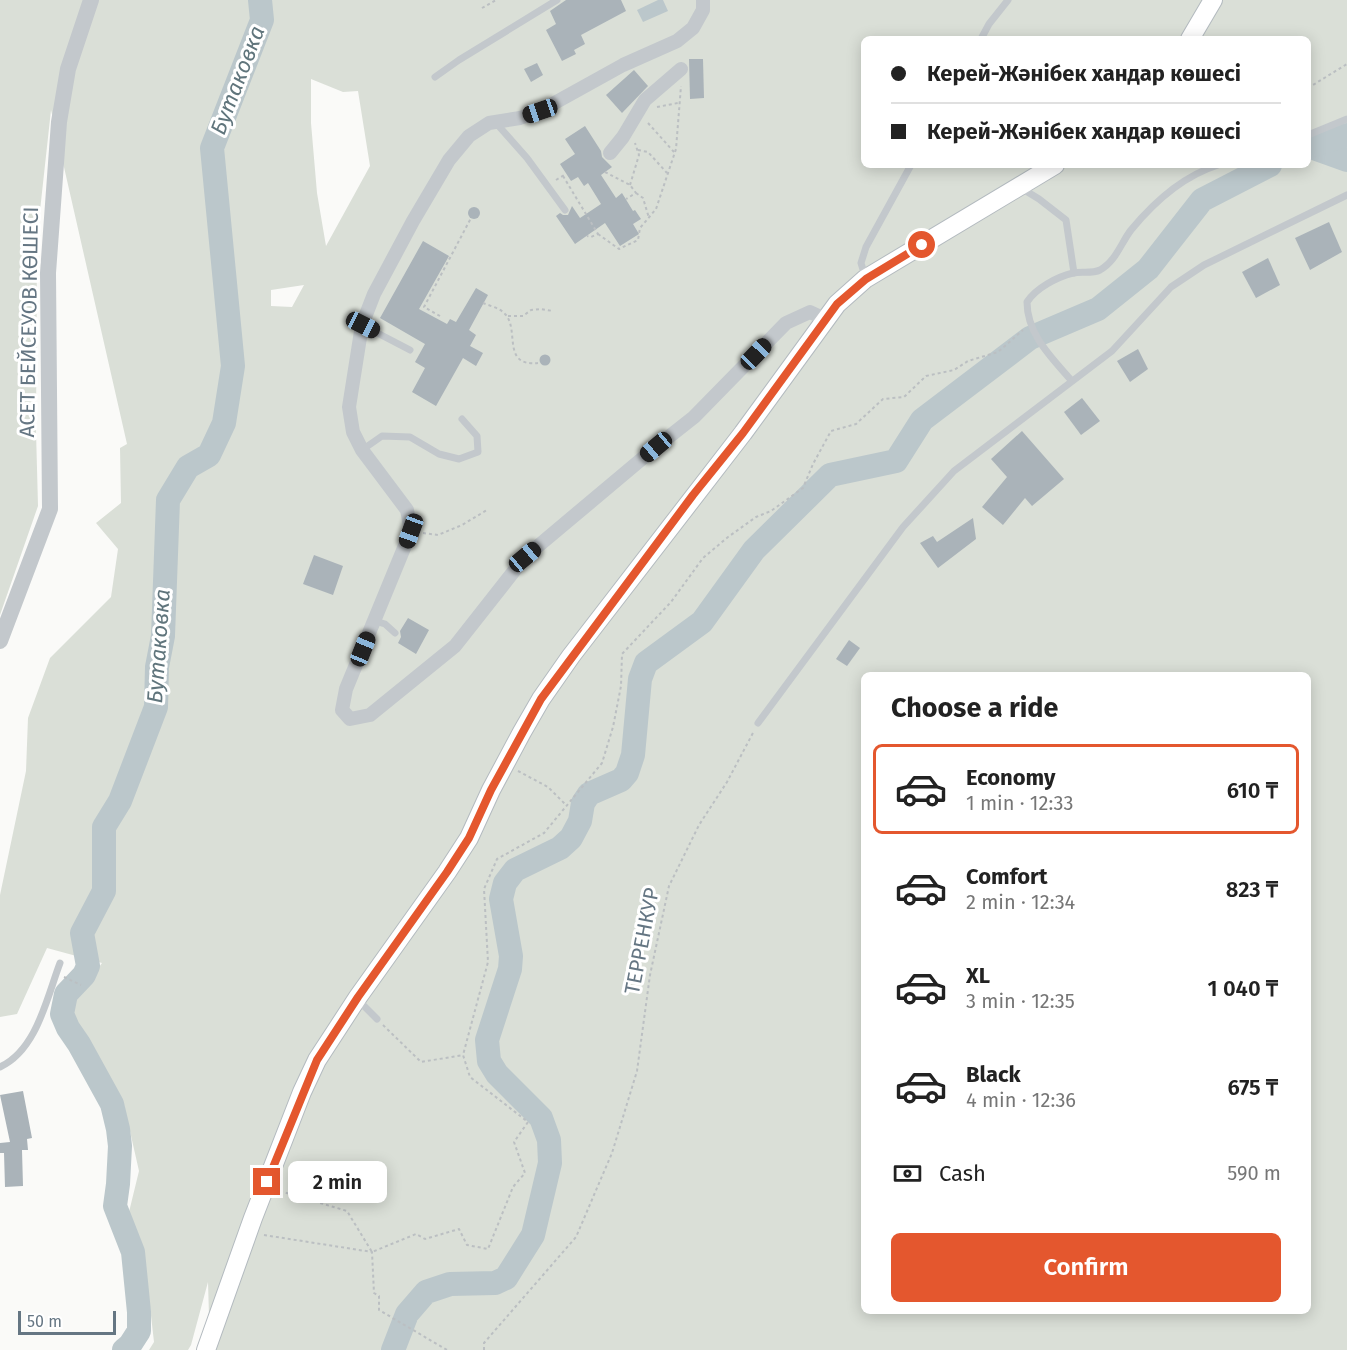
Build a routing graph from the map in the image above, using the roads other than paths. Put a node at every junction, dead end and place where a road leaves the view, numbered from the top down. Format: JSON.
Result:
{"nodes":[{"id":1,"x":91,"y":0,"type":"edge"},
{"id":2,"x":557,"y":0,"type":"edge"},
{"id":3,"x":704,"y":0,"type":"edge"},
{"id":4,"x":1008,"y":0,"type":"edge"},
{"id":5,"x":1209,"y":2,"type":"edge"},
{"id":6,"x":983,"y":36,"type":"edge"},
{"id":7,"x":1192,"y":36,"type":"edge"},
{"id":8,"x":681,"y":69,"type":"road end"},
{"id":9,"x":435,"y":77,"type":"dead end"},
{"id":10,"x":1347,"y":119,"type":"edge"},
{"id":11,"x":495,"y":122,"type":"junction"},
{"id":12,"x":1311,"y":134,"type":"edge"},
{"id":13,"x":610,"y":153,"type":"dead end"},
{"id":14,"x":909,"y":168,"type":"edge"},
{"id":15,"x":1050,"y":168,"type":"edge"},
{"id":16,"x":1209,"y":168,"type":"edge"},
{"id":17,"x":1018,"y":187,"type":"junction"},
{"id":18,"x":1347,"y":195,"type":"edge"},
{"id":19,"x":565,"y":210,"type":"dead end"},
{"id":20,"x":1074,"y":273,"type":"junction"},
{"id":21,"x":866,"y":279,"type":"junction"},
{"id":22,"x":825,"y":319,"type":"junction"},
{"id":23,"x":363,"y":325,"type":"junction"},
{"id":24,"x":410,"y":350,"type":"dead end"},
{"id":25,"x":1071,"y":380,"type":"junction"},
{"id":26,"x":462,"y":419,"type":"dead end"},
{"id":27,"x":362,"y":450,"type":"junction"},
{"id":28,"x":375,"y":621,"type":"junction"},
{"id":29,"x":395,"y":633,"type":"dead end"},
{"id":30,"x":0,"y":641,"type":"edge"},
{"id":31,"x":758,"y":723,"type":"road end"},
{"id":32,"x":60,"y":963,"type":"dead end"},
{"id":33,"x":356,"y":999,"type":"junction"},
{"id":34,"x":376,"y":1019,"type":"road end"},
{"id":35,"x":0,"y":1066,"type":"edge"},
{"id":36,"x":206,"y":1350,"type":"edge"}],
"edges":[{"from":1,"to":30,"type":"street","name":"АСЕТ БЕЙСЕУОВ КӨШЕСІ"},
{"from":2,"to":9,"type":"lane"},
{"from":3,"to":11,"type":"street"},
{"from":4,"to":6,"type":"lane"},
{"from":5,"to":7,"type":"main road"},
{"from":8,"to":13,"type":"street"},
{"from":10,"to":12,"type":"lane"},
{"from":11,"to":19,"type":"lane"},
{"from":11,"to":23,"type":"street"},
{"from":14,"to":21,"type":"lane"},
{"from":15,"to":17,"type":"main road"},
{"from":16,"to":20,"type":"lane"},
{"from":17,"to":20,"type":"lane"},
{"from":17,"to":21,"type":"main road"},
{"from":18,"to":25,"type":"lane"},
{"from":20,"to":25,"type":"lane"},
{"from":21,"to":22,"type":"main road"},
{"from":22,"to":28,"type":"street"},
{"from":22,"to":33,"type":"main road"},
{"from":23,"to":24,"type":"lane"},
{"from":23,"to":27,"type":"street"},
{"from":25,"to":31,"type":"lane"},
{"from":26,"to":27,"type":"lane"},
{"from":27,"to":28,"type":"street"},
{"from":28,"to":29,"type":"lane"},
{"from":32,"to":35,"type":"lane"},
{"from":33,"to":34,"type":"lane"},
{"from":33,"to":36,"type":"main road"}]}
